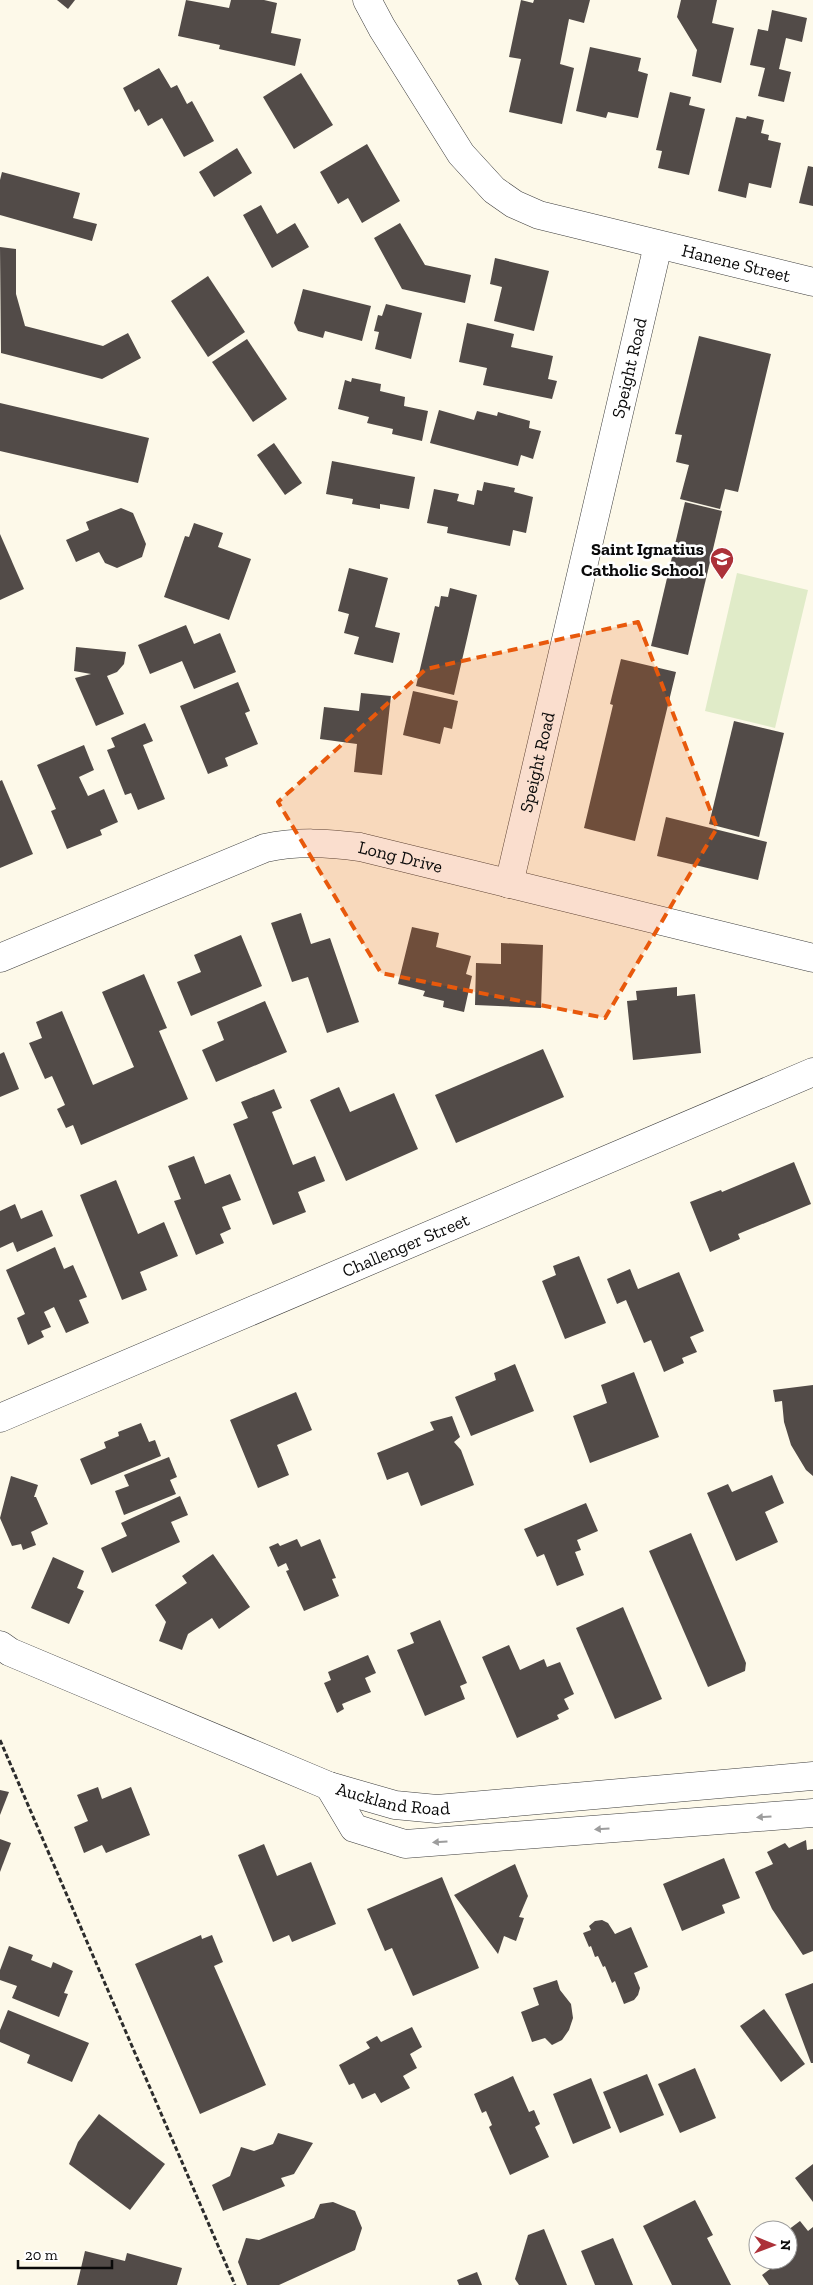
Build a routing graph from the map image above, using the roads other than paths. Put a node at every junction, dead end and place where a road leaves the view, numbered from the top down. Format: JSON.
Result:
{"nodes":[{"id":1,"x":367,"y":0,"type":"edge"},
{"id":2,"x":658,"y":245,"type":"junction"},
{"id":3,"x":813,"y":282,"type":"edge"},
{"id":4,"x":509,"y":884,"type":"junction"},
{"id":5,"x":0,"y":958,"type":"edge"},
{"id":6,"x":813,"y":958,"type":"edge"},
{"id":7,"x":813,"y":1072,"type":"edge"},
{"id":8,"x":0,"y":1418,"type":"edge"},
{"id":9,"x":0,"y":1645,"type":"edge"},
{"id":10,"x":813,"y":1776,"type":"edge"},
{"id":11,"x":329,"y":1786,"type":"junction"},
{"id":12,"x":813,"y":1814,"type":"edge"}],
"edges":[{"from":1,"to":2,"type":"street"},
{"from":2,"to":3,"type":"street","name":"Hanene Street"},
{"from":2,"to":4,"type":"street","name":"Speight Road"},
{"from":4,"to":5,"type":"street","name":"Long Drive"},
{"from":4,"to":6,"type":"street","name":"Long Drive"},
{"from":7,"to":8,"type":"street","name":"Challenger Street"},
{"from":9,"to":11,"type":"street","name":"Auckland Road"},
{"from":10,"to":11,"type":"street","name":"Auckland Road"},
{"from":12,"to":11,"type":"street","one_way":true}]}
